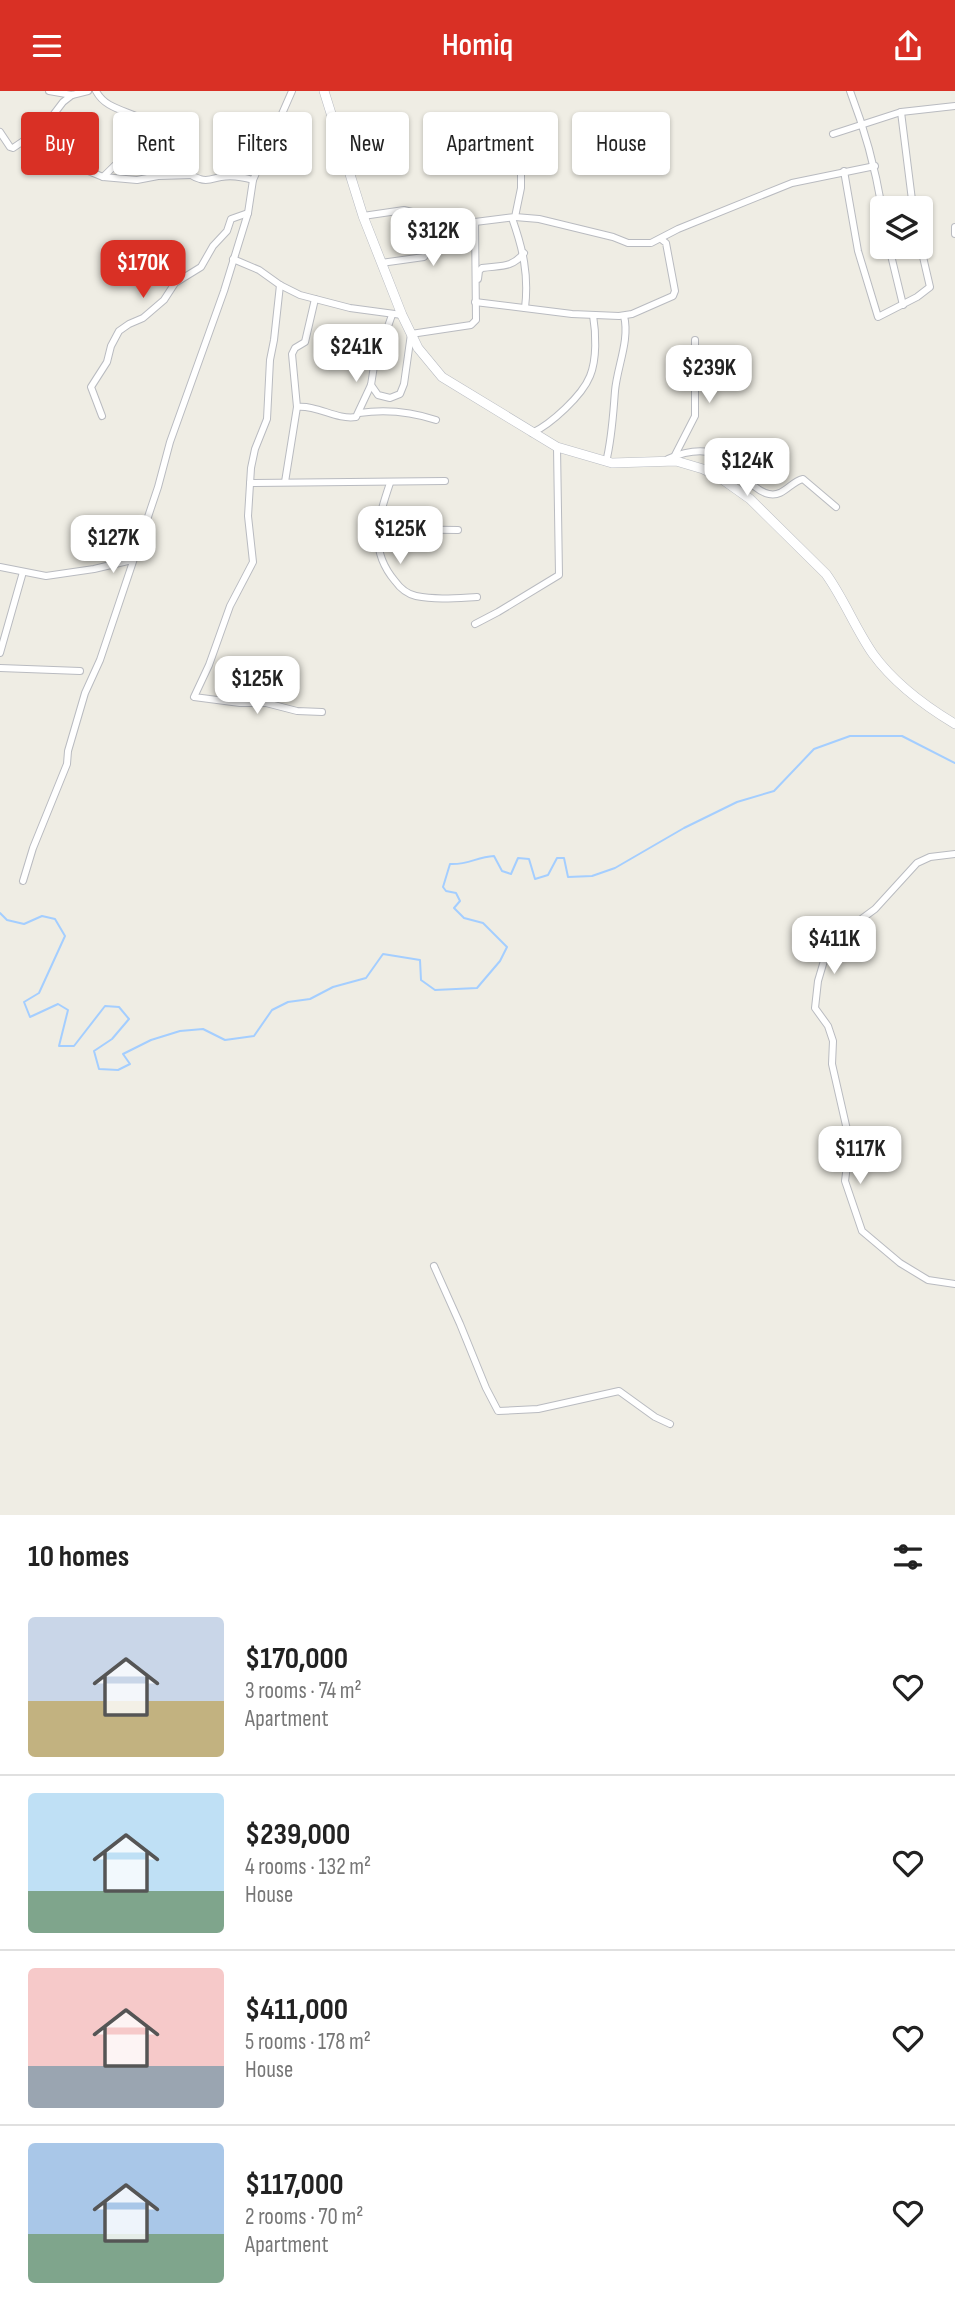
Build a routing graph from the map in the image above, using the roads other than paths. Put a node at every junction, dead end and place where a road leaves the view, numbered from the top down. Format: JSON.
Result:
{"nodes":[{"id":1,"x":49,"y":91,"type":"edge"},
{"id":2,"x":88,"y":91,"type":"edge"},
{"id":3,"x":96,"y":91,"type":"edge"},
{"id":4,"x":292,"y":91,"type":"edge"},
{"id":5,"x":324,"y":91,"type":"edge"},
{"id":6,"x":850,"y":91,"type":"edge"},
{"id":7,"x":72,"y":95,"type":"junction"},
{"id":8,"x":955,"y":106,"type":"edge"},
{"id":9,"x":56,"y":112,"type":"edge"},
{"id":10,"x":126,"y":112,"type":"edge"},
{"id":11,"x":901,"y":112,"type":"junction"},
{"id":12,"x":863,"y":123,"type":"junction"},
{"id":13,"x":0,"y":132,"type":"edge"},
{"id":14,"x":834,"y":134,"type":"dead end"},
{"id":15,"x":21,"y":143,"type":"edge"},
{"id":16,"x":874,"y":166,"type":"junction"},
{"id":17,"x":113,"y":167,"type":"edge"},
{"id":18,"x":845,"y":171,"type":"junction"},
{"id":19,"x":98,"y":175,"type":"edge"},
{"id":20,"x":192,"y":175,"type":"joint"},
{"id":21,"x":521,"y":175,"type":"edge"},
{"id":22,"x":103,"y":177,"type":"junction"},
{"id":23,"x":253,"y":180,"type":"junction"},
{"id":24,"x":880,"y":196,"type":"edge"},
{"id":25,"x":912,"y":196,"type":"edge"},
{"id":26,"x":248,"y":213,"type":"junction"},
{"id":27,"x":363,"y":216,"type":"junction"},
{"id":28,"x":513,"y":217,"type":"junction"},
{"id":29,"x":433,"y":218,"type":"junction"},
{"id":30,"x":475,"y":222,"type":"junction"},
{"id":31,"x":955,"y":227,"type":"edge"},
{"id":32,"x":955,"y":234,"type":"edge"},
{"id":33,"x":661,"y":239,"type":"junction"},
{"id":34,"x":524,"y":253,"type":"junction"},
{"id":35,"x":892,"y":259,"type":"edge"},
{"id":36,"x":924,"y":259,"type":"edge"},
{"id":37,"x":233,"y":260,"type":"junction"},
{"id":38,"x":381,"y":263,"type":"junction"},
{"id":39,"x":280,"y":285,"type":"junction"},
{"id":40,"x":475,"y":286,"type":"junction"},
{"id":41,"x":315,"y":299,"type":"junction"},
{"id":42,"x":475,"y":302,"type":"junction"},
{"id":43,"x":904,"y":305,"type":"junction"},
{"id":44,"x":525,"y":307,"type":"junction"},
{"id":45,"x":397,"y":315,"type":"junction"},
{"id":46,"x":593,"y":315,"type":"junction"},
{"id":47,"x":624,"y":316,"type":"junction"},
{"id":48,"x":411,"y":334,"type":"junction"},
{"id":49,"x":695,"y":340,"type":"dead end"},
{"id":50,"x":371,"y":384,"type":"junction"},
{"id":51,"x":297,"y":407,"type":"junction"},
{"id":52,"x":359,"y":414,"type":"junction"},
{"id":53,"x":102,"y":416,"type":"dead end"},
{"id":54,"x":436,"y":420,"type":"dead end"},
{"id":55,"x":532,"y":433,"type":"junction"},
{"id":56,"x":557,"y":447,"type":"junction"},
{"id":57,"x":674,"y":457,"type":"junction"},
{"id":58,"x":606,"y":462,"type":"junction"},
{"id":59,"x":663,"y":462,"type":"junction"},
{"id":60,"x":445,"y":481,"type":"dead end"},
{"id":61,"x":285,"y":482,"type":"junction"},
{"id":62,"x":250,"y":483,"type":"junction"},
{"id":63,"x":390,"y":483,"type":"junction"},
{"id":64,"x":836,"y":507,"type":"dead end"},
{"id":65,"x":378,"y":529,"type":"junction"},
{"id":66,"x":458,"y":530,"type":"dead end"},
{"id":67,"x":132,"y":560,"type":"junction"},
{"id":68,"x":0,"y":567,"type":"edge"},
{"id":69,"x":23,"y":572,"type":"junction"},
{"id":70,"x":477,"y":597,"type":"dead end"},
{"id":71,"x":475,"y":624,"type":"dead end"},
{"id":72,"x":0,"y":653,"type":"edge"},
{"id":73,"x":0,"y":668,"type":"edge"},
{"id":74,"x":80,"y":671,"type":"dead end"},
{"id":75,"x":323,"y":712,"type":"dead end"},
{"id":76,"x":955,"y":725,"type":"edge"},
{"id":77,"x":955,"y":854,"type":"edge"},
{"id":78,"x":23,"y":881,"type":"dead end"},
{"id":79,"x":433,"y":1266,"type":"dead end"},
{"id":80,"x":955,"y":1284,"type":"edge"},
{"id":81,"x":670,"y":1424,"type":"dead end"}],
"edges":[{"from":1,"to":7,"type":"street"},
{"from":2,"to":7,"type":"street"},
{"from":3,"to":10,"type":"street"},
{"from":4,"to":23,"type":"street"},
{"from":5,"to":27,"type":"street"},
{"from":6,"to":12,"type":"street"},
{"from":7,"to":9,"type":"street"},
{"from":8,"to":11,"type":"street"},
{"from":11,"to":12,"type":"street"},
{"from":11,"to":25,"type":"street"},
{"from":12,"to":14,"type":"street"},
{"from":12,"to":16,"type":"street"},
{"from":13,"to":15,"type":"street"},
{"from":16,"to":18,"type":"street"},
{"from":16,"to":24,"type":"street"},
{"from":17,"to":22,"type":"street"},
{"from":18,"to":33,"type":"street"},
{"from":18,"to":43,"type":"street"},
{"from":19,"to":22,"type":"street"},
{"from":20,"to":22,"type":"street"},
{"from":20,"to":23,"type":"street"},
{"from":21,"to":28,"type":"street"},
{"from":23,"to":26,"type":"street"},
{"from":26,"to":37,"type":"street"},
{"from":26,"to":53,"type":"street"},
{"from":27,"to":29,"type":"street"},
{"from":27,"to":38,"type":"street"},
{"from":28,"to":30,"type":"street"},
{"from":28,"to":33,"type":"street"},
{"from":28,"to":34,"type":"street"},
{"from":29,"to":30,"type":"street"},
{"from":29,"to":38,"type":"street"},
{"from":30,"to":40,"type":"street"},
{"from":31,"to":32,"type":"street"},
{"from":33,"to":47,"type":"street"},
{"from":34,"to":40,"type":"street"},
{"from":34,"to":44,"type":"street"},
{"from":35,"to":43,"type":"street"},
{"from":36,"to":43,"type":"street"},
{"from":37,"to":39,"type":"street"},
{"from":37,"to":67,"type":"street"},
{"from":38,"to":45,"type":"street"},
{"from":39,"to":41,"type":"street"},
{"from":39,"to":62,"type":"street"},
{"from":40,"to":42,"type":"street"},
{"from":41,"to":45,"type":"street"},
{"from":41,"to":51,"type":"street"},
{"from":42,"to":44,"type":"street"},
{"from":42,"to":48,"type":"street"},
{"from":44,"to":46,"type":"street"},
{"from":45,"to":48,"type":"street"},
{"from":45,"to":50,"type":"street"},
{"from":46,"to":47,"type":"street"},
{"from":46,"to":55,"type":"street"},
{"from":47,"to":58,"type":"street"},
{"from":48,"to":50,"type":"street"},
{"from":48,"to":55,"type":"street"},
{"from":49,"to":57,"type":"street"},
{"from":50,"to":52,"type":"street"},
{"from":51,"to":52,"type":"street"},
{"from":51,"to":61,"type":"street"},
{"from":52,"to":54,"type":"street"},
{"from":55,"to":56,"type":"street"},
{"from":56,"to":58,"type":"street"},
{"from":56,"to":71,"type":"street"},
{"from":57,"to":59,"type":"street"},
{"from":57,"to":64,"type":"street"},
{"from":58,"to":59,"type":"street"},
{"from":59,"to":76,"type":"street"},
{"from":60,"to":63,"type":"street"},
{"from":61,"to":62,"type":"street"},
{"from":61,"to":63,"type":"street"},
{"from":62,"to":75,"type":"street"},
{"from":63,"to":65,"type":"street"},
{"from":65,"to":66,"type":"street"},
{"from":65,"to":70,"type":"street"},
{"from":67,"to":69,"type":"street"},
{"from":67,"to":78,"type":"street"},
{"from":68,"to":69,"type":"street"},
{"from":69,"to":72,"type":"street"},
{"from":73,"to":74,"type":"street"},
{"from":77,"to":80,"type":"street"},
{"from":79,"to":81,"type":"street"}]}
